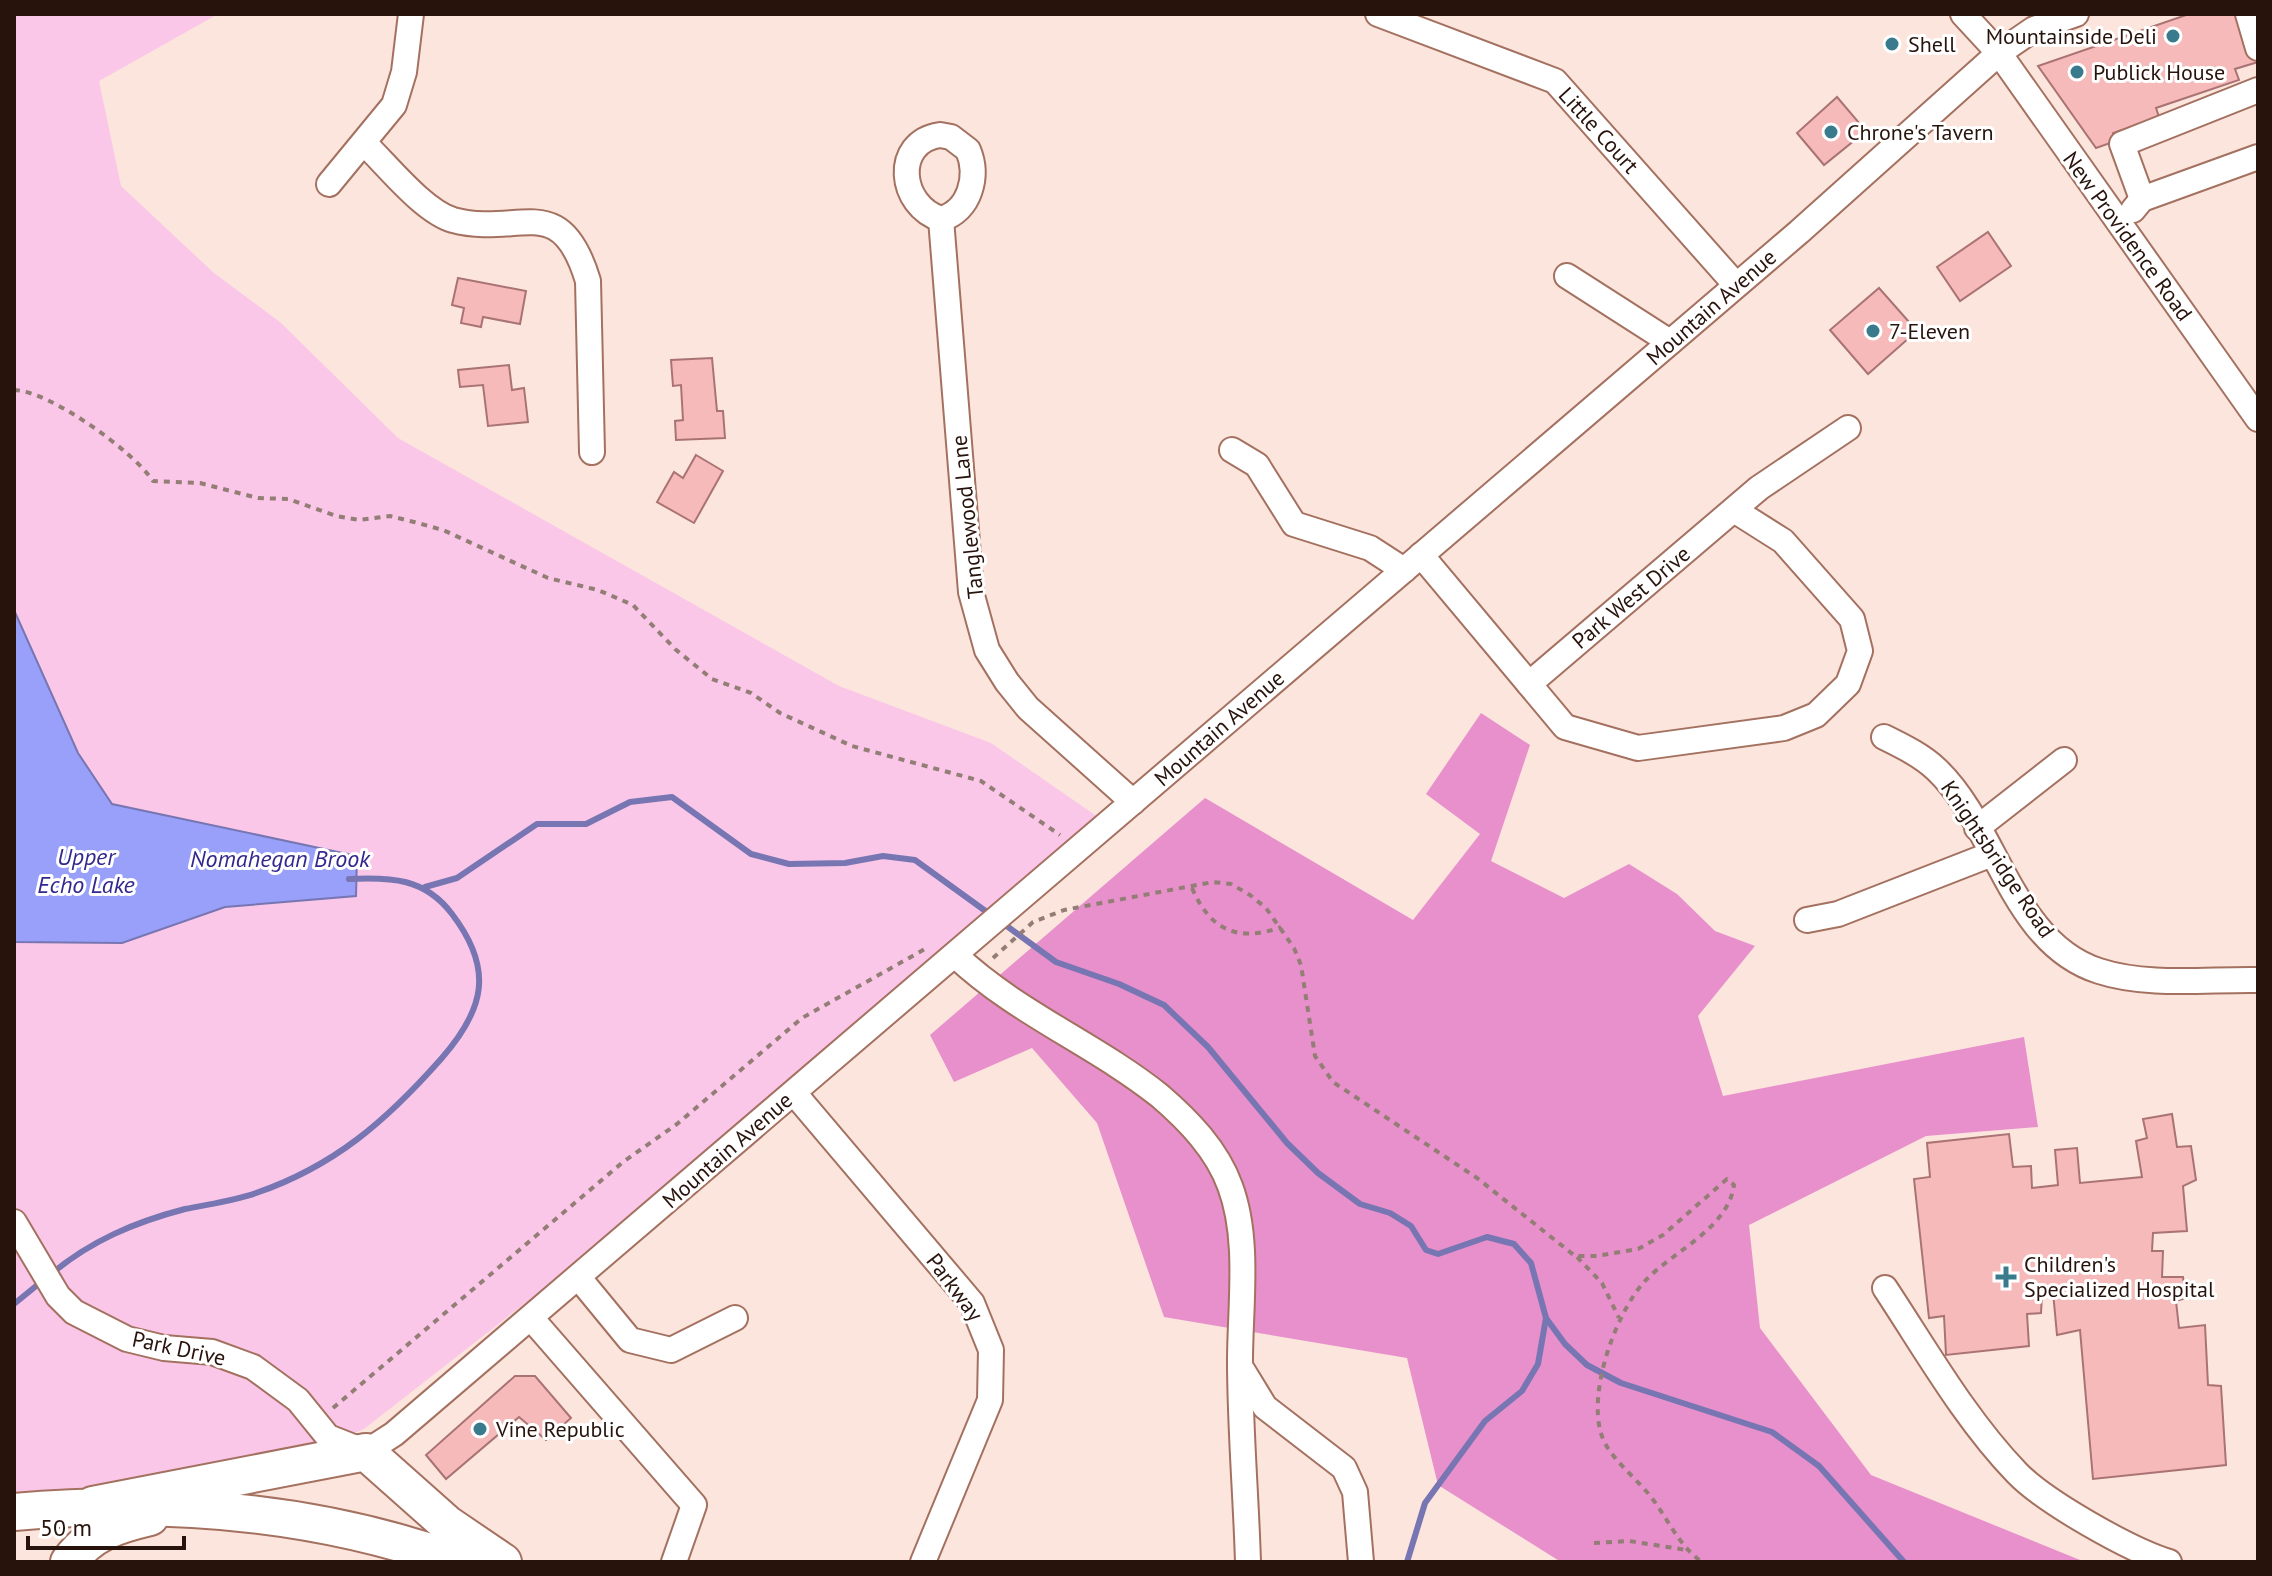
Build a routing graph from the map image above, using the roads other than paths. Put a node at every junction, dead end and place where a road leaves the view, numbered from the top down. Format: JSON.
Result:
{"nodes":[{"id":1,"x":411,"y":14,"type":"edge"},
{"id":2,"x":1378,"y":14,"type":"edge"},
{"id":3,"x":1963,"y":14,"type":"edge"},
{"id":4,"x":2076,"y":14,"type":"edge"},
{"id":5,"x":2248,"y":14,"type":"edge"},
{"id":6,"x":2258,"y":48,"type":"edge"},
{"id":7,"x":1999,"y":53,"type":"junction"},
{"id":8,"x":2258,"y":90,"type":"edge"},
{"id":9,"x":364,"y":143,"type":"junction"},
{"id":10,"x":2258,"y":157,"type":"edge"},
{"id":11,"x":329,"y":184,"type":"dead end"},
{"id":12,"x":2142,"y":199,"type":"junction"},
{"id":13,"x":941,"y":219,"type":"dead end"},
{"id":14,"x":2120,"y":228,"type":"junction"},
{"id":15,"x":1567,"y":276,"type":"dead end"},
{"id":16,"x":1736,"y":285,"type":"junction"},
{"id":17,"x":1670,"y":342,"type":"junction"},
{"id":18,"x":2246,"y":379,"type":"edge"},
{"id":19,"x":2258,"y":419,"type":"edge"},
{"id":20,"x":1848,"y":428,"type":"dead end"},
{"id":21,"x":1232,"y":450,"type":"dead end"},
{"id":22,"x":592,"y":452,"type":"dead end"},
{"id":23,"x":1734,"y":510,"type":"junction"},
{"id":24,"x":1413,"y":563,"type":"junction"},
{"id":25,"x":1529,"y":684,"type":"junction"},
{"id":26,"x":1884,"y":737,"type":"dead end"},
{"id":27,"x":2064,"y":760,"type":"dead end"},
{"id":28,"x":1133,"y":802,"type":"junction"},
{"id":29,"x":1977,"y":828,"type":"junction"},
{"id":30,"x":1992,"y":854,"type":"junction"},
{"id":31,"x":1807,"y":920,"type":"dead end"},
{"id":32,"x":955,"y":955,"type":"junction"},
{"id":33,"x":2258,"y":980,"type":"edge"},
{"id":34,"x":794,"y":1093,"type":"junction"},
{"id":35,"x":14,"y":1222,"type":"edge"},
{"id":36,"x":579,"y":1278,"type":"junction"},
{"id":37,"x":1885,"y":1288,"type":"dead end"},
{"id":38,"x":531,"y":1318,"type":"junction"},
{"id":39,"x":735,"y":1318,"type":"dead end"},
{"id":40,"x":1240,"y":1365,"type":"junction"},
{"id":41,"x":366,"y":1452,"type":"junction"},
{"id":42,"x":93,"y":1505,"type":"junction"},
{"id":43,"x":182,"y":1509,"type":"junction"},
{"id":44,"x":14,"y":1512,"type":"edge"},
{"id":45,"x":69,"y":1562,"type":"edge"},
{"id":46,"x":459,"y":1562,"type":"edge"},
{"id":47,"x":503,"y":1562,"type":"edge"},
{"id":48,"x":674,"y":1562,"type":"edge"},
{"id":49,"x":923,"y":1562,"type":"edge"},
{"id":50,"x":1248,"y":1562,"type":"edge"},
{"id":51,"x":1361,"y":1562,"type":"edge"},
{"id":52,"x":2169,"y":1562,"type":"edge"}],
"edges":[{"from":1,"to":9,"type":"street"},
{"from":2,"to":16,"type":"street","name":"Little Court"},
{"from":3,"to":7,"type":"street","name":"New Providence Road"},
{"from":4,"to":7,"type":"street","name":"Mountain Avenue"},
{"from":5,"to":6,"type":"street"},
{"from":7,"to":14,"type":"street","name":"New Providence Road"},
{"from":7,"to":16,"type":"street","name":"Mountain Avenue"},
{"from":8,"to":12,"type":"street"},
{"from":9,"to":11,"type":"street"},
{"from":9,"to":22,"type":"street"},
{"from":10,"to":12,"type":"street"},
{"from":12,"to":14,"type":"street"},
{"from":13,"to":28,"type":"street","name":"Tanglewood Lane"},
{"from":14,"to":18,"type":"street","name":"New Providence Road"},
{"from":15,"to":17,"type":"street"},
{"from":16,"to":17,"type":"street","name":"Mountain Avenue"},
{"from":17,"to":24,"type":"street","name":"Mountain Avenue"},
{"from":18,"to":19,"type":"street","name":"New Providence Road"},
{"from":20,"to":23,"type":"street","name":"Park West Drive"},
{"from":21,"to":24,"type":"street"},
{"from":23,"to":25,"type":"street","name":"Park West Drive"},
{"from":23,"to":25,"type":"street"},
{"from":24,"to":25,"type":"street"},
{"from":24,"to":28,"type":"street","name":"Mountain Avenue"},
{"from":26,"to":29,"type":"street","name":"Knightsbridge Road"},
{"from":27,"to":29,"type":"street"},
{"from":28,"to":32,"type":"street","name":"Mountain Avenue"},
{"from":29,"to":30,"type":"street","name":"Knightsbridge Road"},
{"from":30,"to":31,"type":"street"},
{"from":30,"to":33,"type":"street","name":"Knightsbridge Road"},
{"from":32,"to":34,"type":"street","name":"Mountain Avenue"},
{"from":32,"to":40,"type":"street"},
{"from":34,"to":36,"type":"street","name":"Mountain Avenue"},
{"from":34,"to":49,"type":"street","name":"Parkway"},
{"from":35,"to":41,"type":"street","name":"Park Drive"},
{"from":36,"to":38,"type":"street","name":"Mountain Avenue"},
{"from":36,"to":39,"type":"street"},
{"from":37,"to":52,"type":"street"},
{"from":38,"to":41,"type":"street","name":"Mountain Avenue"},
{"from":38,"to":48,"type":"street"},
{"from":40,"to":50,"type":"street"},
{"from":40,"to":51,"type":"street"},
{"from":41,"to":42,"type":"highway"},
{"from":41,"to":47,"type":"highway"},
{"from":42,"to":43,"type":"highway"},
{"from":42,"to":44,"type":"highway"},
{"from":43,"to":45,"type":"highway"},
{"from":43,"to":46,"type":"highway"}]}
